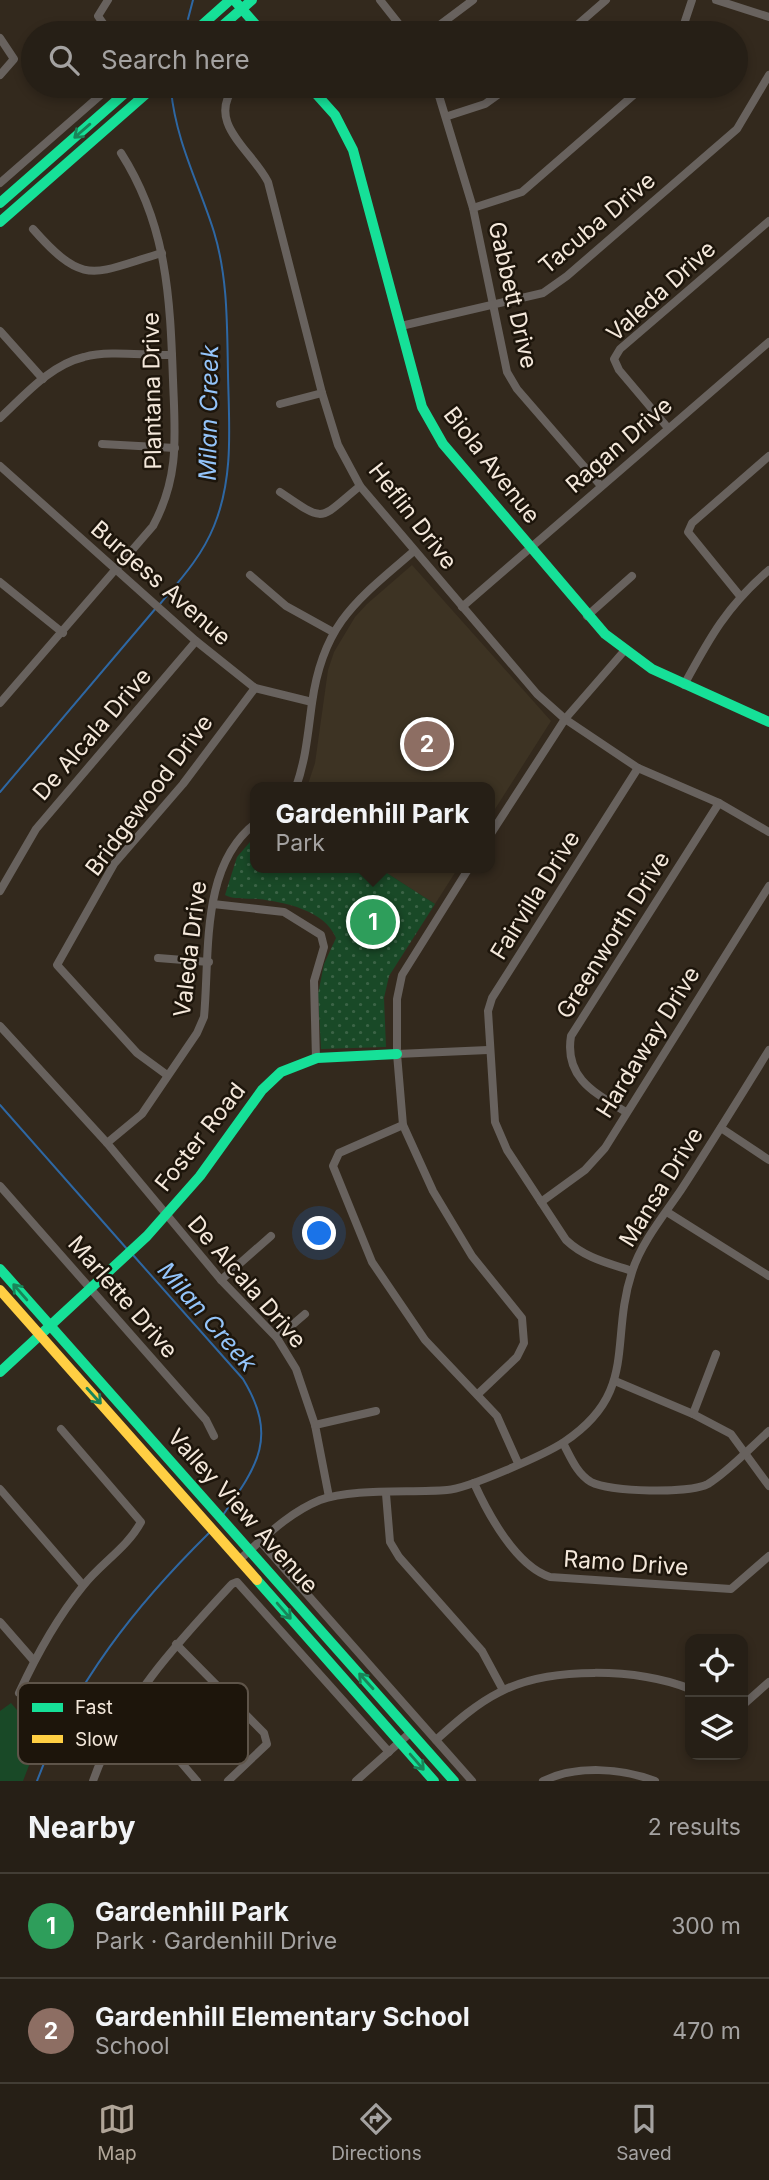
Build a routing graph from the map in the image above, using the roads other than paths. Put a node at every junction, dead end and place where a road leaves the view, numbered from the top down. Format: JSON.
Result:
{"nodes":[{"id":1,"x":108,"y":0,"type":"edge"},
{"id":2,"x":252,"y":0,"type":"edge"},
{"id":3,"x":380,"y":0,"type":"edge"},
{"id":4,"x":473,"y":0,"type":"edge"},
{"id":5,"x":606,"y":0,"type":"edge"},
{"id":6,"x":692,"y":0,"type":"edge"},
{"id":7,"x":716,"y":0,"type":"edge"},
{"id":8,"x":236,"y":3,"type":"edge"},
{"id":9,"x":769,"y":17,"type":"edge"},
{"id":10,"x":102,"y":21,"type":"edge"},
{"id":11,"x":210,"y":21,"type":"edge"},
{"id":12,"x":223,"y":21,"type":"edge"},
{"id":13,"x":252,"y":21,"type":"edge"},
{"id":14,"x":397,"y":21,"type":"edge"},
{"id":15,"x":445,"y":21,"type":"edge"},
{"id":16,"x":582,"y":21,"type":"edge"},
{"id":17,"x":685,"y":21,"type":"edge"},
{"id":18,"x":0,"y":38,"type":"edge"},
{"id":19,"x":0,"y":75,"type":"edge"},
{"id":20,"x":769,"y":75,"type":"edge"},
{"id":21,"x":97,"y":98,"type":"edge"},
{"id":22,"x":119,"y":98,"type":"edge"},
{"id":23,"x":141,"y":98,"type":"edge"},
{"id":24,"x":227,"y":98,"type":"edge"},
{"id":25,"x":320,"y":98,"type":"edge"},
{"id":26,"x":440,"y":98,"type":"edge"},
{"id":27,"x":493,"y":98,"type":"edge"},
{"id":28,"x":630,"y":98,"type":"edge"},
{"id":29,"x":447,"y":116,"type":"junction"},
{"id":30,"x":121,"y":153,"type":"dead end"},
{"id":31,"x":0,"y":183,"type":"edge"},
{"id":32,"x":0,"y":203,"type":"edge"},
{"id":33,"x":473,"y":208,"type":"junction"},
{"id":34,"x":769,"y":221,"type":"edge"},
{"id":35,"x":0,"y":222,"type":"edge"},
{"id":36,"x":33,"y":229,"type":"dead end"},
{"id":37,"x":162,"y":253,"type":"junction"},
{"id":38,"x":493,"y":307,"type":"junction"},
{"id":39,"x":401,"y":326,"type":"junction"},
{"id":40,"x":0,"y":331,"type":"edge"},
{"id":41,"x":769,"y":342,"type":"edge"},
{"id":42,"x":172,"y":355,"type":"junction"},
{"id":43,"x":43,"y":379,"type":"junction"},
{"id":44,"x":322,"y":393,"type":"junction"},
{"id":45,"x":280,"y":404,"type":"dead end"},
{"id":46,"x":0,"y":418,"type":"edge"},
{"id":47,"x":668,"y":428,"type":"junction"},
{"id":48,"x":102,"y":444,"type":"dead end"},
{"id":49,"x":175,"y":448,"type":"junction"},
{"id":50,"x":769,"y":456,"type":"edge"},
{"id":51,"x":0,"y":466,"type":"edge"},
{"id":52,"x":360,"y":486,"type":"junction"},
{"id":53,"x":601,"y":486,"type":"junction"},
{"id":54,"x":281,"y":492,"type":"dead end"},
{"id":55,"x":530,"y":548,"type":"junction"},
{"id":56,"x":414,"y":551,"type":"junction"},
{"id":57,"x":117,"y":569,"type":"junction"},
{"id":58,"x":769,"y":570,"type":"edge"},
{"id":59,"x":250,"y":575,"type":"dead end"},
{"id":60,"x":632,"y":576,"type":"dead end"},
{"id":61,"x":0,"y":582,"type":"edge"},
{"id":62,"x":740,"y":596,"type":"junction"},
{"id":63,"x":462,"y":607,"type":"junction"},
{"id":64,"x":587,"y":616,"type":"junction"},
{"id":65,"x":333,"y":632,"type":"junction"},
{"id":66,"x":63,"y":633,"type":"junction"},
{"id":67,"x":197,"y":641,"type":"junction"},
{"id":68,"x":625,"y":650,"type":"junction"},
{"id":69,"x":684,"y":685,"type":"junction"},
{"id":70,"x":255,"y":688,"type":"junction"},
{"id":71,"x":1,"y":698,"type":"edge"},
{"id":72,"x":312,"y":702,"type":"junction"},
{"id":73,"x":768,"y":718,"type":"edge"},
{"id":74,"x":565,"y":719,"type":"junction"},
{"id":75,"x":638,"y":768,"type":"junction"},
{"id":76,"x":298,"y":782,"type":"edge"},
{"id":77,"x":719,"y":803,"type":"junction"},
{"id":78,"x":495,"y":827,"type":"edge"},
{"id":79,"x":250,"y":828,"type":"edge"},
{"id":80,"x":769,"y":832,"type":"edge"},
{"id":81,"x":466,"y":873,"type":"edge"},
{"id":82,"x":769,"y":886,"type":"edge"},
{"id":83,"x":0,"y":891,"type":"edge"},
{"id":84,"x":213,"y":904,"type":"junction"},
{"id":85,"x":158,"y":958,"type":"dead end"},
{"id":86,"x":209,"y":962,"type":"junction"},
{"id":87,"x":0,"y":1026,"type":"edge"},
{"id":88,"x":488,"y":1050,"type":"junction"},
{"id":89,"x":769,"y":1051,"type":"edge"},
{"id":90,"x":397,"y":1054,"type":"junction"},
{"id":91,"x":316,"y":1059,"type":"junction"},
{"id":92,"x":167,"y":1075,"type":"junction"},
{"id":93,"x":625,"y":1112,"type":"junction"},
{"id":94,"x":403,"y":1125,"type":"junction"},
{"id":95,"x":721,"y":1128,"type":"junction"},
{"id":96,"x":107,"y":1143,"type":"junction"},
{"id":97,"x":769,"y":1160,"type":"edge"},
{"id":98,"x":0,"y":1186,"type":"edge"},
{"id":99,"x":541,"y":1202,"type":"junction"},
{"id":100,"x":667,"y":1212,"type":"junction"},
{"id":101,"x":164,"y":1216,"type":"junction"},
{"id":102,"x":271,"y":1236,"type":"dead end"},
{"id":103,"x":0,"y":1269,"type":"edge"},
{"id":104,"x":632,"y":1272,"type":"junction"},
{"id":105,"x":769,"y":1276,"type":"edge"},
{"id":106,"x":221,"y":1280,"type":"junction"},
{"id":107,"x":91,"y":1289,"type":"junction"},
{"id":108,"x":0,"y":1290,"type":"edge"},
{"id":109,"x":305,"y":1314,"type":"dead end"},
{"id":110,"x":51,"y":1326,"type":"junction"},
{"id":111,"x":41,"y":1336,"type":"junction"},
{"id":112,"x":277,"y":1338,"type":"junction"},
{"id":113,"x":716,"y":1354,"type":"dead end"},
{"id":114,"x":0,"y":1372,"type":"edge"},
{"id":115,"x":615,"y":1381,"type":"junction"},
{"id":116,"x":478,"y":1394,"type":"junction"},
{"id":117,"x":376,"y":1411,"type":"dead end"},
{"id":118,"x":693,"y":1413,"type":"junction"},
{"id":119,"x":315,"y":1425,"type":"junction"},
{"id":120,"x":61,"y":1429,"type":"dead end"},
{"id":121,"x":769,"y":1431,"type":"edge"},
{"id":122,"x":214,"y":1436,"type":"dead end"},
{"id":123,"x":563,"y":1443,"type":"junction"},
{"id":124,"x":746,"y":1451,"type":"junction"},
{"id":125,"x":518,"y":1463,"type":"junction"},
{"id":126,"x":474,"y":1483,"type":"junction"},
{"id":127,"x":769,"y":1486,"type":"edge"},
{"id":128,"x":0,"y":1489,"type":"edge"},
{"id":129,"x":386,"y":1494,"type":"junction"},
{"id":130,"x":329,"y":1497,"type":"junction"},
{"id":131,"x":260,"y":1541,"type":"junction"},
{"id":132,"x":250,"y":1550,"type":"junction"},
{"id":133,"x":769,"y":1556,"type":"edge"},
{"id":134,"x":239,"y":1560,"type":"junction"},
{"id":135,"x":83,"y":1585,"type":"junction"},
{"id":136,"x":0,"y":1622,"type":"edge"},
{"id":137,"x":176,"y":1644,"type":"junction"},
{"id":138,"x":34,"y":1661,"type":"junction"},
{"id":139,"x":769,"y":1682,"type":"edge"},
{"id":140,"x":24,"y":1683,"type":"edge"},
{"id":141,"x":147,"y":1683,"type":"edge"},
{"id":142,"x":215,"y":1683,"type":"edge"},
{"id":143,"x":685,"y":1687,"type":"edge"},
{"id":144,"x":503,"y":1690,"type":"junction"},
{"id":145,"x":748,"y":1701,"type":"edge"},
{"id":146,"x":248,"y":1717,"type":"edge"},
{"id":147,"x":411,"y":1732,"type":"junction"},
{"id":148,"x":436,"y":1740,"type":"junction"},
{"id":149,"x":400,"y":1742,"type":"junction"},
{"id":150,"x":389,"y":1752,"type":"junction"},
{"id":151,"x":248,"y":1762,"type":"edge"},
{"id":152,"x":102,"y":1764,"type":"edge"},
{"id":153,"x":182,"y":1764,"type":"edge"},
{"id":154,"x":246,"y":1764,"type":"edge"},
{"id":155,"x":93,"y":1781,"type":"edge"},
{"id":156,"x":197,"y":1781,"type":"edge"},
{"id":157,"x":228,"y":1781,"type":"edge"},
{"id":158,"x":356,"y":1781,"type":"edge"},
{"id":159,"x":434,"y":1781,"type":"edge"},
{"id":160,"x":454,"y":1781,"type":"edge"},
{"id":161,"x":472,"y":1781,"type":"edge"},
{"id":162,"x":543,"y":1781,"type":"edge"},
{"id":163,"x":655,"y":1781,"type":"edge"}],
"edges":[{"from":1,"to":10,"type":"street"},
{"from":2,"to":8,"type":"main road"},
{"from":3,"to":14,"type":"street"},
{"from":4,"to":15,"type":"street"},
{"from":5,"to":16,"type":"street"},
{"from":6,"to":17,"type":"street"},
{"from":7,"to":9,"type":"street"},
{"from":8,"to":11,"type":"main road"},
{"from":8,"to":12,"type":"main road"},
{"from":8,"to":13,"type":"main road"},
{"from":18,"to":19,"type":"street"},
{"from":20,"to":38,"type":"street","name":"Tacuba Drive"},
{"from":21,"to":31,"type":"street"},
{"from":22,"to":32,"type":"main road","one_way":true},
{"from":23,"to":35,"type":"main road"},
{"from":24,"to":44,"type":"street","name":"Heflin Drive"},
{"from":25,"to":39,"type":"main road","name":"Biola Avenue"},
{"from":26,"to":29,"type":"street","name":"Gabbett Drive"},
{"from":27,"to":29,"type":"street"},
{"from":28,"to":33,"type":"street"},
{"from":29,"to":33,"type":"street","name":"Gabbett Drive"},
{"from":30,"to":37,"type":"street","name":"Plantana Drive"},
{"from":33,"to":38,"type":"street","name":"Gabbett Drive"},
{"from":34,"to":47,"type":"street","name":"Valeda Drive"},
{"from":36,"to":37,"type":"street"},
{"from":37,"to":42,"type":"street","name":"Plantana Drive"},
{"from":38,"to":39,"type":"street","name":"Tacuba Drive"},
{"from":38,"to":53,"type":"street","name":"Gabbett Drive"},
{"from":39,"to":55,"type":"main road","name":"Biola Avenue"},
{"from":40,"to":43,"type":"street"},
{"from":41,"to":47,"type":"street","name":"Ragan Drive"},
{"from":42,"to":43,"type":"street"},
{"from":42,"to":49,"type":"street","name":"Plantana Drive"},
{"from":43,"to":46,"type":"street"},
{"from":44,"to":45,"type":"street"},
{"from":44,"to":52,"type":"street","name":"Heflin Drive"},
{"from":47,"to":53,"type":"street","name":"Ragan Drive"},
{"from":48,"to":49,"type":"street"},
{"from":49,"to":57,"type":"street","name":"Plantana Drive"},
{"from":50,"to":62,"type":"street"},
{"from":51,"to":57,"type":"street","name":"Burgess Avenue"},
{"from":52,"to":54,"type":"street"},
{"from":52,"to":56,"type":"street","name":"Heflin Drive"},
{"from":53,"to":55,"type":"street","name":"Ragan Drive"},
{"from":55,"to":63,"type":"street","name":"Ragan Drive"},
{"from":55,"to":64,"type":"main road","name":"Biola Avenue"},
{"from":56,"to":63,"type":"street","name":"Heflin Drive"},
{"from":56,"to":65,"type":"street"},
{"from":57,"to":66,"type":"street","name":"Plantana Drive"},
{"from":57,"to":67,"type":"street","name":"Burgess Avenue"},
{"from":58,"to":62,"type":"street"},
{"from":59,"to":65,"type":"street"},
{"from":60,"to":64,"type":"street"},
{"from":61,"to":66,"type":"street"},
{"from":62,"to":69,"type":"street"},
{"from":63,"to":74,"type":"street","name":"Heflin Drive"},
{"from":64,"to":68,"type":"main road","name":"Biola Avenue"},
{"from":65,"to":72,"type":"street"},
{"from":66,"to":71,"type":"street","name":"Plantana Drive"},
{"from":67,"to":70,"type":"street","name":"Burgess Avenue"},
{"from":67,"to":83,"type":"street","name":"De Alcala Drive"},
{"from":68,"to":69,"type":"main road","name":"Biola Avenue"},
{"from":68,"to":74,"type":"street"},
{"from":69,"to":73,"type":"main road","name":"Biola Avenue"},
{"from":70,"to":72,"type":"street","name":"Burgess Avenue"},
{"from":70,"to":92,"type":"street","name":"Bridgewood Drive"},
{"from":72,"to":76,"type":"street"},
{"from":74,"to":75,"type":"street","name":"Heflin Drive"},
{"from":74,"to":78,"type":"street"},
{"from":75,"to":77,"type":"street","name":"Heflin Drive"},
{"from":75,"to":88,"type":"street","name":"Fairvilla Drive"},
{"from":77,"to":80,"type":"street","name":"Heflin Drive"},
{"from":77,"to":93,"type":"street","name":"Greenworth Drive"},
{"from":79,"to":84,"type":"street","name":"Valeda Drive"},
{"from":81,"to":90,"type":"street"},
{"from":82,"to":93,"type":"street","name":"Hardaway Drive"},
{"from":84,"to":86,"type":"street","name":"Valeda Drive"},
{"from":84,"to":91,"type":"street"},
{"from":85,"to":86,"type":"street"},
{"from":86,"to":92,"type":"street","name":"Valeda Drive"},
{"from":87,"to":96,"type":"street","name":"De Alcala Drive"},
{"from":88,"to":90,"type":"street","name":"Foster Road"},
{"from":88,"to":99,"type":"street","name":"Fairvilla Drive"},
{"from":89,"to":95,"type":"street","name":"Mansa Drive"},
{"from":90,"to":91,"type":"main road","name":"Foster Road"},
{"from":90,"to":94,"type":"street"},
{"from":91,"to":101,"type":"main road","name":"Foster Road"},
{"from":92,"to":96,"type":"street","name":"Valeda Drive"},
{"from":93,"to":99,"type":"street","name":"Hardaway Drive"},
{"from":94,"to":116,"type":"street"},
{"from":94,"to":116,"type":"street"},
{"from":95,"to":97,"type":"street"},
{"from":95,"to":100,"type":"street","name":"Mansa Drive"},
{"from":96,"to":101,"type":"street","name":"De Alcala Drive"},
{"from":98,"to":107,"type":"street","name":"Marlette Drive"},
{"from":99,"to":104,"type":"street","name":"Fairvilla Drive"},
{"from":100,"to":104,"type":"street","name":"Mansa Drive"},
{"from":100,"to":105,"type":"street"},
{"from":101,"to":106,"type":"street","name":"De Alcala Drive"},
{"from":101,"to":107,"type":"main road","name":"Foster Road"},
{"from":102,"to":106,"type":"street"},
{"from":110,"to":103,"type":"main road","name":"Valley View Avenue","one_way":true},
{"from":104,"to":115,"type":"street","name":"Mansa Drive"},
{"from":106,"to":112,"type":"street","name":"De Alcala Drive"},
{"from":107,"to":110,"type":"main road","name":"Foster Road"},
{"from":107,"to":122,"type":"street","name":"Marlette Drive"},
{"from":108,"to":111,"type":"main road","name":"Valley View Avenue"},
{"from":109,"to":112,"type":"street"},
{"from":110,"to":111,"type":"main road","name":"Foster Road"},
{"from":110,"to":132,"type":"main road","name":"Valley View Avenue"},
{"from":111,"to":114,"type":"main road","name":"Foster Road"},
{"from":111,"to":134,"type":"main road","name":"Valley View Avenue","one_way":true},
{"from":112,"to":119,"type":"street","name":"De Alcala Drive"},
{"from":113,"to":118,"type":"street"},
{"from":115,"to":118,"type":"street"},
{"from":115,"to":123,"type":"street","name":"Mansa Drive"},
{"from":116,"to":125,"type":"street"},
{"from":117,"to":119,"type":"street"},
{"from":118,"to":124,"type":"street"},
{"from":119,"to":130,"type":"street","name":"De Alcala Drive"},
{"from":120,"to":135,"type":"street"},
{"from":121,"to":124,"type":"street"},
{"from":123,"to":124,"type":"street"},
{"from":123,"to":125,"type":"street","name":"Mansa Drive"},
{"from":124,"to":127,"type":"street"},
{"from":125,"to":126,"type":"street","name":"Mansa Drive"},
{"from":126,"to":129,"type":"street","name":"Mansa Drive"},
{"from":126,"to":133,"type":"street","name":"Ramo Drive"},
{"from":128,"to":135,"type":"street"},
{"from":129,"to":130,"type":"street","name":"Mansa Drive"},
{"from":129,"to":144,"type":"street"},
{"from":130,"to":131,"type":"street","name":"Mansa Drive"},
{"from":131,"to":132,"type":"street","name":"Mansa Drive"},
{"from":131,"to":148,"type":"street","name":"Valley View Avenue"},
{"from":132,"to":134,"type":"street","name":"Mansa Drive"},
{"from":147,"to":132,"type":"main road","name":"Valley View Avenue","one_way":true},
{"from":134,"to":149,"type":"main road","name":"Valley View Avenue","one_way":true},
{"from":135,"to":138,"type":"street"},
{"from":136,"to":138,"type":"street"},
{"from":137,"to":141,"type":"street"},
{"from":137,"to":142,"type":"street"},
{"from":137,"to":150,"type":"street"},
{"from":138,"to":140,"type":"street"},
{"from":139,"to":145,"type":"street"},
{"from":143,"to":144,"type":"street"},
{"from":144,"to":148,"type":"street"},
{"from":146,"to":151,"type":"street"},
{"from":147,"to":149,"type":"street"},
{"from":147,"to":160,"type":"main road","name":"Valley View Avenue"},
{"from":148,"to":161,"type":"street","name":"Valley View Avenue"},
{"from":149,"to":150,"type":"street"},
{"from":149,"to":159,"type":"main road","name":"Valley View Avenue","one_way":true},
{"from":150,"to":158,"type":"street"},
{"from":152,"to":155,"type":"street"},
{"from":153,"to":156,"type":"street"},
{"from":154,"to":157,"type":"street"},
{"from":162,"to":163,"type":"street"}]}
